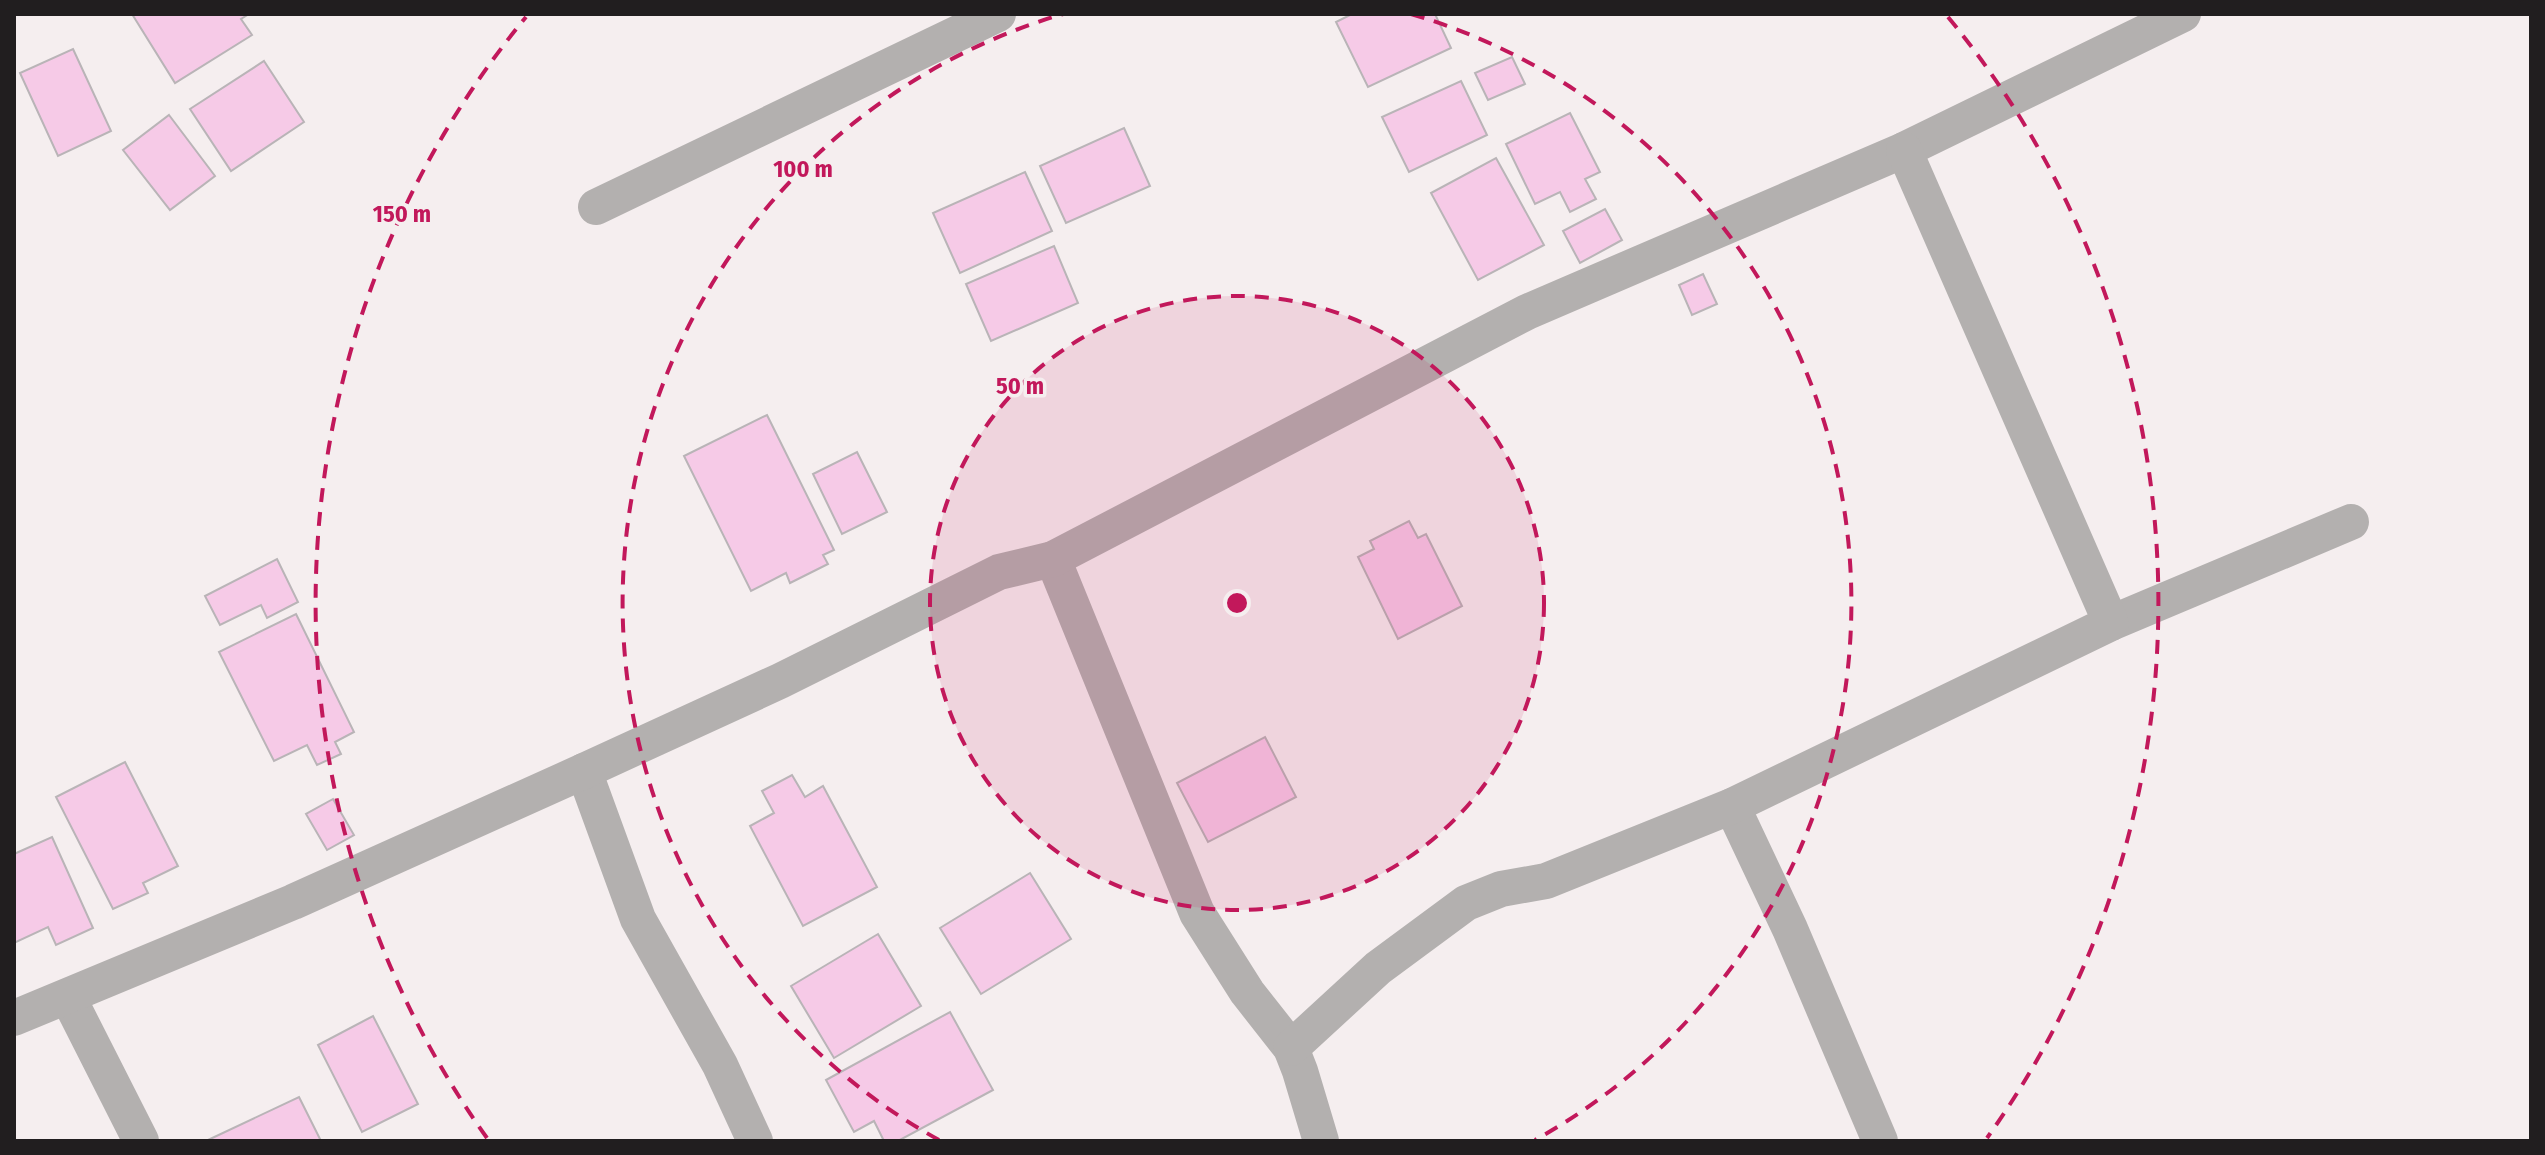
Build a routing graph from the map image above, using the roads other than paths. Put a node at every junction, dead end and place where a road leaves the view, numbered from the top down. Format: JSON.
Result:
{"nodes":[{"id":1,"x":998,"y":14,"type":"edge"},
{"id":2,"x":2183,"y":14,"type":"edge"},
{"id":3,"x":1904,"y":150,"type":"junction"},
{"id":4,"x":596,"y":207,"type":"dead end"},
{"id":5,"x":2351,"y":522,"type":"dead end"},
{"id":6,"x":1053,"y":559,"type":"junction"},
{"id":7,"x":2111,"y":623,"type":"junction"},
{"id":8,"x":584,"y":771,"type":"junction"},
{"id":9,"x":1732,"y":806,"type":"junction"},
{"id":10,"x":68,"y":997,"type":"junction"},
{"id":11,"x":14,"y":1018,"type":"edge"},
{"id":12,"x":1291,"y":1048,"type":"junction"},
{"id":13,"x":141,"y":1141,"type":"edge"},
{"id":14,"x":755,"y":1141,"type":"edge"},
{"id":15,"x":1321,"y":1141,"type":"edge"},
{"id":16,"x":1880,"y":1141,"type":"edge"}],
"edges":[{"from":1,"to":4,"type":"street"},
{"from":2,"to":3,"type":"street"},
{"from":3,"to":6,"type":"street"},
{"from":3,"to":7,"type":"street"},
{"from":5,"to":7,"type":"street"},
{"from":6,"to":8,"type":"street"},
{"from":6,"to":12,"type":"street"},
{"from":7,"to":9,"type":"street"},
{"from":8,"to":10,"type":"street"},
{"from":8,"to":14,"type":"street"},
{"from":9,"to":12,"type":"street"},
{"from":9,"to":16,"type":"street"},
{"from":10,"to":11,"type":"street"},
{"from":10,"to":13,"type":"street"},
{"from":12,"to":15,"type":"street"}]}
